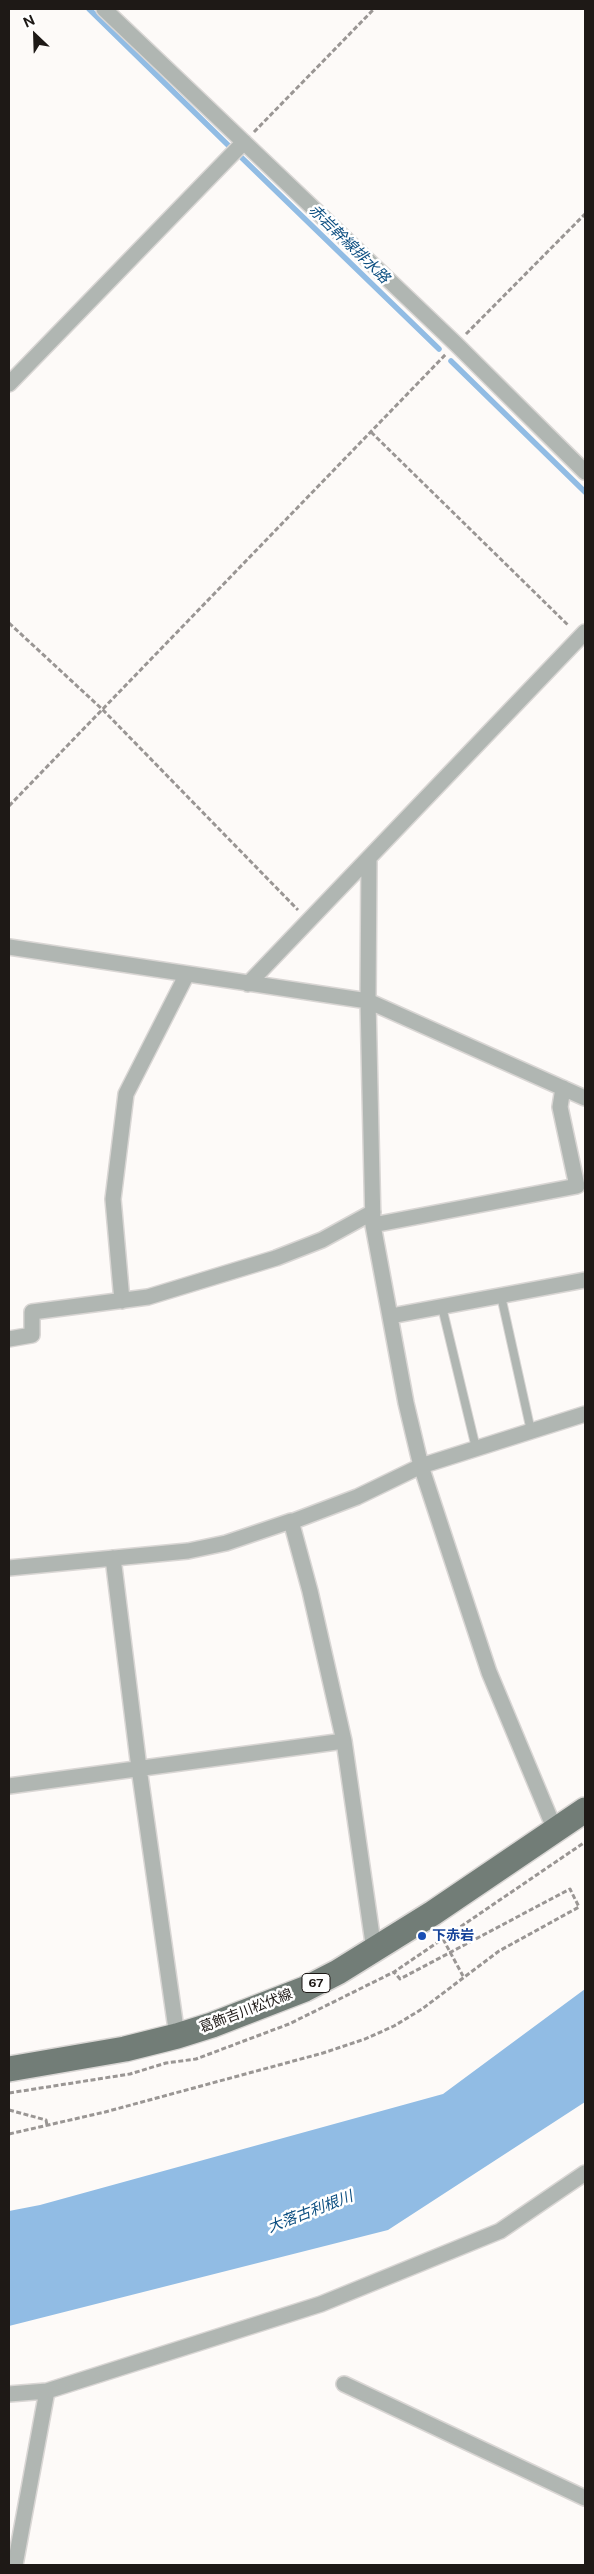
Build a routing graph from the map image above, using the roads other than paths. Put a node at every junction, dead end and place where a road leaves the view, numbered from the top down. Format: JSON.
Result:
{"nodes":[{"id":1,"x":104,"y":9,"type":"edge"},
{"id":2,"x":244,"y":142,"type":"junction"},
{"id":3,"x":9,"y":384,"type":"edge"},
{"id":4,"x":585,"y":472,"type":"edge"},
{"id":5,"x":583,"y":634,"type":"edge"},
{"id":6,"x":369,"y":858,"type":"junction"},
{"id":7,"x":9,"y":947,"type":"edge"},
{"id":8,"x":187,"y":974,"type":"junction"},
{"id":9,"x":248,"y":984,"type":"junction"},
{"id":10,"x":368,"y":1001,"type":"junction"},
{"id":11,"x":563,"y":1088,"type":"junction"},
{"id":12,"x":585,"y":1098,"type":"edge"},
{"id":13,"x":373,"y":1218,"type":"junction"},
{"id":14,"x":585,"y":1280,"type":"edge"},
{"id":15,"x":501,"y":1296,"type":"junction"},
{"id":16,"x":122,"y":1301,"type":"junction"},
{"id":17,"x":442,"y":1307,"type":"junction"},
{"id":18,"x":391,"y":1316,"type":"junction"},
{"id":19,"x":9,"y":1338,"type":"edge"},
{"id":20,"x":585,"y":1414,"type":"edge"},
{"id":21,"x":531,"y":1431,"type":"junction"},
{"id":22,"x":476,"y":1448,"type":"junction"},
{"id":23,"x":422,"y":1466,"type":"junction"},
{"id":24,"x":291,"y":1522,"type":"junction"},
{"id":25,"x":113,"y":1558,"type":"junction"},
{"id":26,"x":9,"y":1568,"type":"edge"},
{"id":27,"x":344,"y":1740,"type":"junction"},
{"id":28,"x":139,"y":1768,"type":"junction"},
{"id":29,"x":9,"y":1786,"type":"edge"},
{"id":30,"x":585,"y":1810,"type":"edge"},
{"id":31,"x":555,"y":1830,"type":"junction"},
{"id":32,"x":374,"y":1950,"type":"junction"},
{"id":33,"x":177,"y":2036,"type":"junction"},
{"id":34,"x":9,"y":2069,"type":"edge"},
{"id":35,"x":585,"y":2173,"type":"edge"},
{"id":36,"x":344,"y":2384,"type":"dead end"},
{"id":37,"x":47,"y":2391,"type":"junction"},
{"id":38,"x":9,"y":2394,"type":"edge"},
{"id":39,"x":585,"y":2498,"type":"edge"},
{"id":40,"x":14,"y":2565,"type":"edge"}],
"edges":[{"from":1,"to":2,"type":"street"},
{"from":2,"to":3,"type":"street"},
{"from":2,"to":4,"type":"street"},
{"from":5,"to":6,"type":"street"},
{"from":6,"to":9,"type":"street"},
{"from":6,"to":10,"type":"street"},
{"from":7,"to":8,"type":"street"},
{"from":8,"to":9,"type":"street"},
{"from":8,"to":16,"type":"street"},
{"from":9,"to":10,"type":"street"},
{"from":10,"to":11,"type":"street"},
{"from":10,"to":13,"type":"street"},
{"from":11,"to":12,"type":"street"},
{"from":11,"to":13,"type":"street"},
{"from":13,"to":16,"type":"street"},
{"from":13,"to":18,"type":"street"},
{"from":14,"to":15,"type":"street"},
{"from":15,"to":17,"type":"street"},
{"from":15,"to":21,"type":"lane"},
{"from":16,"to":19,"type":"street"},
{"from":17,"to":18,"type":"street"},
{"from":17,"to":22,"type":"lane"},
{"from":18,"to":23,"type":"street"},
{"from":20,"to":21,"type":"street"},
{"from":21,"to":22,"type":"street"},
{"from":22,"to":23,"type":"street"},
{"from":23,"to":24,"type":"street"},
{"from":23,"to":31,"type":"street"},
{"from":24,"to":25,"type":"street"},
{"from":24,"to":27,"type":"street"},
{"from":25,"to":26,"type":"street"},
{"from":25,"to":28,"type":"street"},
{"from":27,"to":28,"type":"street"},
{"from":27,"to":32,"type":"street"},
{"from":28,"to":29,"type":"street"},
{"from":28,"to":33,"type":"street"},
{"from":30,"to":31,"type":"main road","name":"葛飾吉川松伏線","number":"67"},
{"from":31,"to":32,"type":"main road","name":"葛飾吉川松伏線","number":"67"},
{"from":32,"to":33,"type":"main road","name":"葛飾吉川松伏線","number":"67"},
{"from":33,"to":34,"type":"main road","name":"葛飾吉川松伏線","number":"67"},
{"from":35,"to":37,"type":"street"},
{"from":36,"to":39,"type":"street"},
{"from":37,"to":38,"type":"street"},
{"from":37,"to":40,"type":"street"}]}
